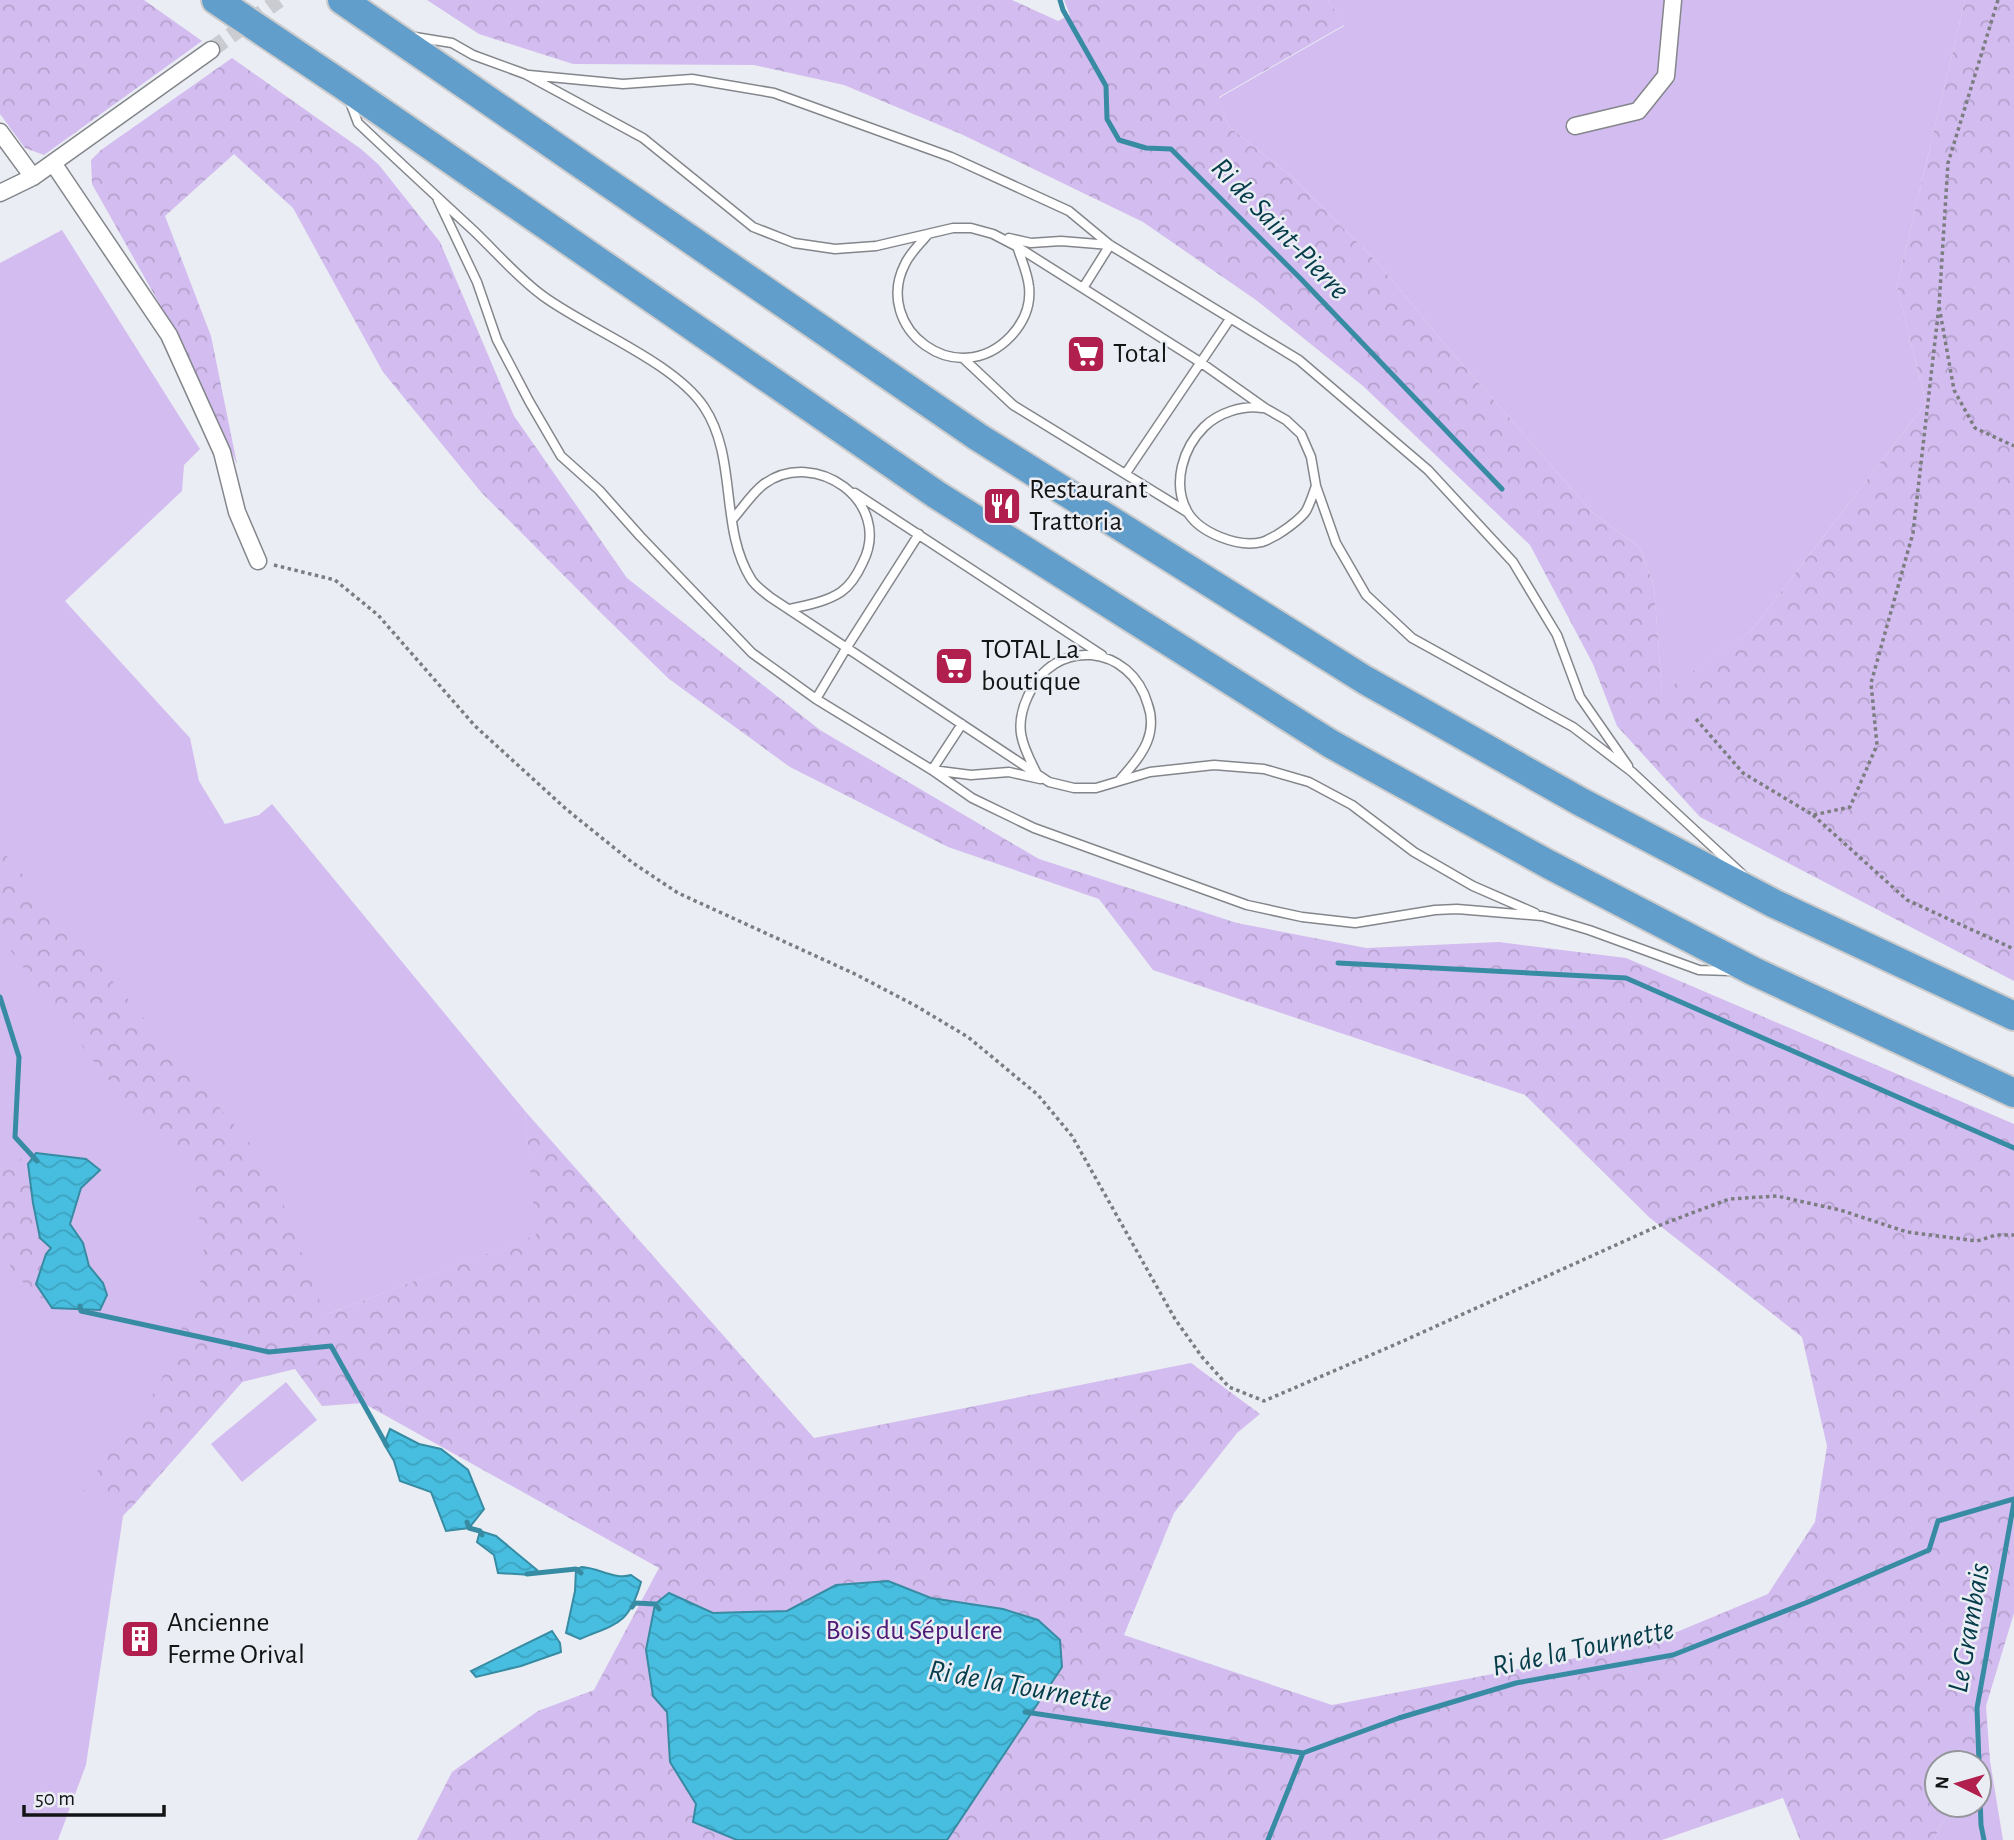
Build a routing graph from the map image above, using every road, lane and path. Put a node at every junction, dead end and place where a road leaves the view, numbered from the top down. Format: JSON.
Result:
{"nodes":[{"id":1,"x":216,"y":0,"type":"edge"},
{"id":2,"x":342,"y":0,"type":"edge"},
{"id":3,"x":1673,"y":0,"type":"edge"},
{"id":4,"x":1998,"y":0,"type":"edge"},
{"id":5,"x":391,"y":34,"type":"junction"},
{"id":6,"x":211,"y":50,"type":"tunnel mouth"},
{"id":7,"x":525,"y":74,"type":"junction"},
{"id":8,"x":344,"y":86,"type":"junction"},
{"id":9,"x":1575,"y":126,"type":"dead end"},
{"id":10,"x":0,"y":132,"type":"edge"},
{"id":11,"x":53,"y":163,"type":"junction"},
{"id":12,"x":33,"y":177,"type":"junction"},
{"id":13,"x":0,"y":192,"type":"edge"},
{"id":14,"x":438,"y":200,"type":"junction"},
{"id":15,"x":928,"y":234,"type":"junction"},
{"id":16,"x":993,"y":234,"type":"junction"},
{"id":17,"x":1110,"y":245,"type":"junction"},
{"id":18,"x":1016,"y":246,"type":"junction"},
{"id":19,"x":1083,"y":288,"type":"junction"},
{"id":20,"x":1939,"y":306,"type":"junction"},
{"id":21,"x":1230,"y":319,"type":"junction"},
{"id":22,"x":964,"y":359,"type":"junction"},
{"id":23,"x":1200,"y":362,"type":"junction"},
{"id":24,"x":1265,"y":408,"type":"junction"},
{"id":25,"x":2014,"y":446,"type":"edge"},
{"id":26,"x":1126,"y":473,"type":"junction"},
{"id":27,"x":1316,"y":486,"type":"junction"},
{"id":28,"x":850,"y":490,"type":"junction"},
{"id":29,"x":1187,"y":512,"type":"junction"},
{"id":30,"x":732,"y":520,"type":"junction"},
{"id":31,"x":919,"y":534,"type":"junction"},
{"id":32,"x":258,"y":561,"type":"joint"},
{"id":33,"x":790,"y":609,"type":"junction"},
{"id":34,"x":847,"y":647,"type":"junction"},
{"id":35,"x":1104,"y":657,"type":"junction"},
{"id":36,"x":816,"y":699,"type":"junction"},
{"id":37,"x":1696,"y":719,"type":"dead end"},
{"id":38,"x":962,"y":724,"type":"junction"},
{"id":39,"x":932,"y":770,"type":"junction"},
{"id":40,"x":1632,"y":772,"type":"junction"},
{"id":41,"x":1037,"y":775,"type":"junction"},
{"id":42,"x":1049,"y":782,"type":"junction"},
{"id":43,"x":1117,"y":783,"type":"junction"},
{"id":44,"x":1813,"y":815,"type":"junction"},
{"id":45,"x":1775,"y":904,"type":"junction"},
{"id":46,"x":1542,"y":916,"type":"junction"},
{"id":47,"x":2014,"y":949,"type":"edge"},
{"id":48,"x":1753,"y":971,"type":"junction"},
{"id":49,"x":2014,"y":1016,"type":"edge"},
{"id":50,"x":2014,"y":1093,"type":"edge"},
{"id":51,"x":2014,"y":1234,"type":"edge"}],
"edges":[{"from":1,"to":8,"type":"highway"},
{"from":2,"to":5,"type":"highway"},
{"from":3,"to":9,"type":"street"},
{"from":4,"to":20,"type":"path"},
{"from":5,"to":7,"type":"lane"},
{"from":5,"to":45,"type":"highway"},
{"from":6,"to":11,"type":"street"},
{"from":7,"to":15,"type":"lane"},
{"from":7,"to":17,"type":"lane"},
{"from":8,"to":14,"type":"lane"},
{"from":8,"to":48,"type":"highway"},
{"from":10,"to":12,"type":"street"},
{"from":11,"to":12,"type":"street"},
{"from":11,"to":32,"type":"street"},
{"from":12,"to":13,"type":"street"},
{"from":14,"to":30,"type":"lane"},
{"from":14,"to":36,"type":"lane"},
{"from":15,"to":16,"type":"lane"},
{"from":15,"to":22,"type":"lane"},
{"from":16,"to":17,"type":"lane"},
{"from":16,"to":18,"type":"lane"},
{"from":17,"to":19,"type":"lane"},
{"from":17,"to":21,"type":"lane"},
{"from":18,"to":19,"type":"lane"},
{"from":18,"to":22,"type":"lane"},
{"from":19,"to":23,"type":"lane"},
{"from":20,"to":25,"type":"path"},
{"from":20,"to":44,"type":"path"},
{"from":21,"to":23,"type":"lane"},
{"from":21,"to":40,"type":"lane"},
{"from":22,"to":26,"type":"lane"},
{"from":23,"to":24,"type":"lane"},
{"from":23,"to":26,"type":"lane"},
{"from":24,"to":27,"type":"lane"},
{"from":24,"to":29,"type":"lane"},
{"from":26,"to":29,"type":"lane"},
{"from":27,"to":29,"type":"lane"},
{"from":27,"to":40,"type":"lane"},
{"from":28,"to":30,"type":"lane"},
{"from":28,"to":31,"type":"lane"},
{"from":28,"to":33,"type":"lane"},
{"from":30,"to":33,"type":"lane"},
{"from":31,"to":34,"type":"lane"},
{"from":31,"to":35,"type":"lane"},
{"from":32,"to":51,"type":"path"},
{"from":33,"to":34,"type":"lane"},
{"from":34,"to":36,"type":"lane"},
{"from":34,"to":38,"type":"lane"},
{"from":35,"to":41,"type":"lane"},
{"from":35,"to":43,"type":"lane"},
{"from":36,"to":39,"type":"lane"},
{"from":37,"to":44,"type":"path"},
{"from":38,"to":39,"type":"lane"},
{"from":38,"to":41,"type":"lane"},
{"from":39,"to":42,"type":"lane"},
{"from":39,"to":46,"type":"lane"},
{"from":40,"to":45,"type":"lane"},
{"from":41,"to":42,"type":"lane"},
{"from":42,"to":43,"type":"lane"},
{"from":43,"to":46,"type":"lane"},
{"from":44,"to":47,"type":"path"},
{"from":45,"to":49,"type":"highway"},
{"from":46,"to":48,"type":"lane"},
{"from":48,"to":50,"type":"highway"}]}
